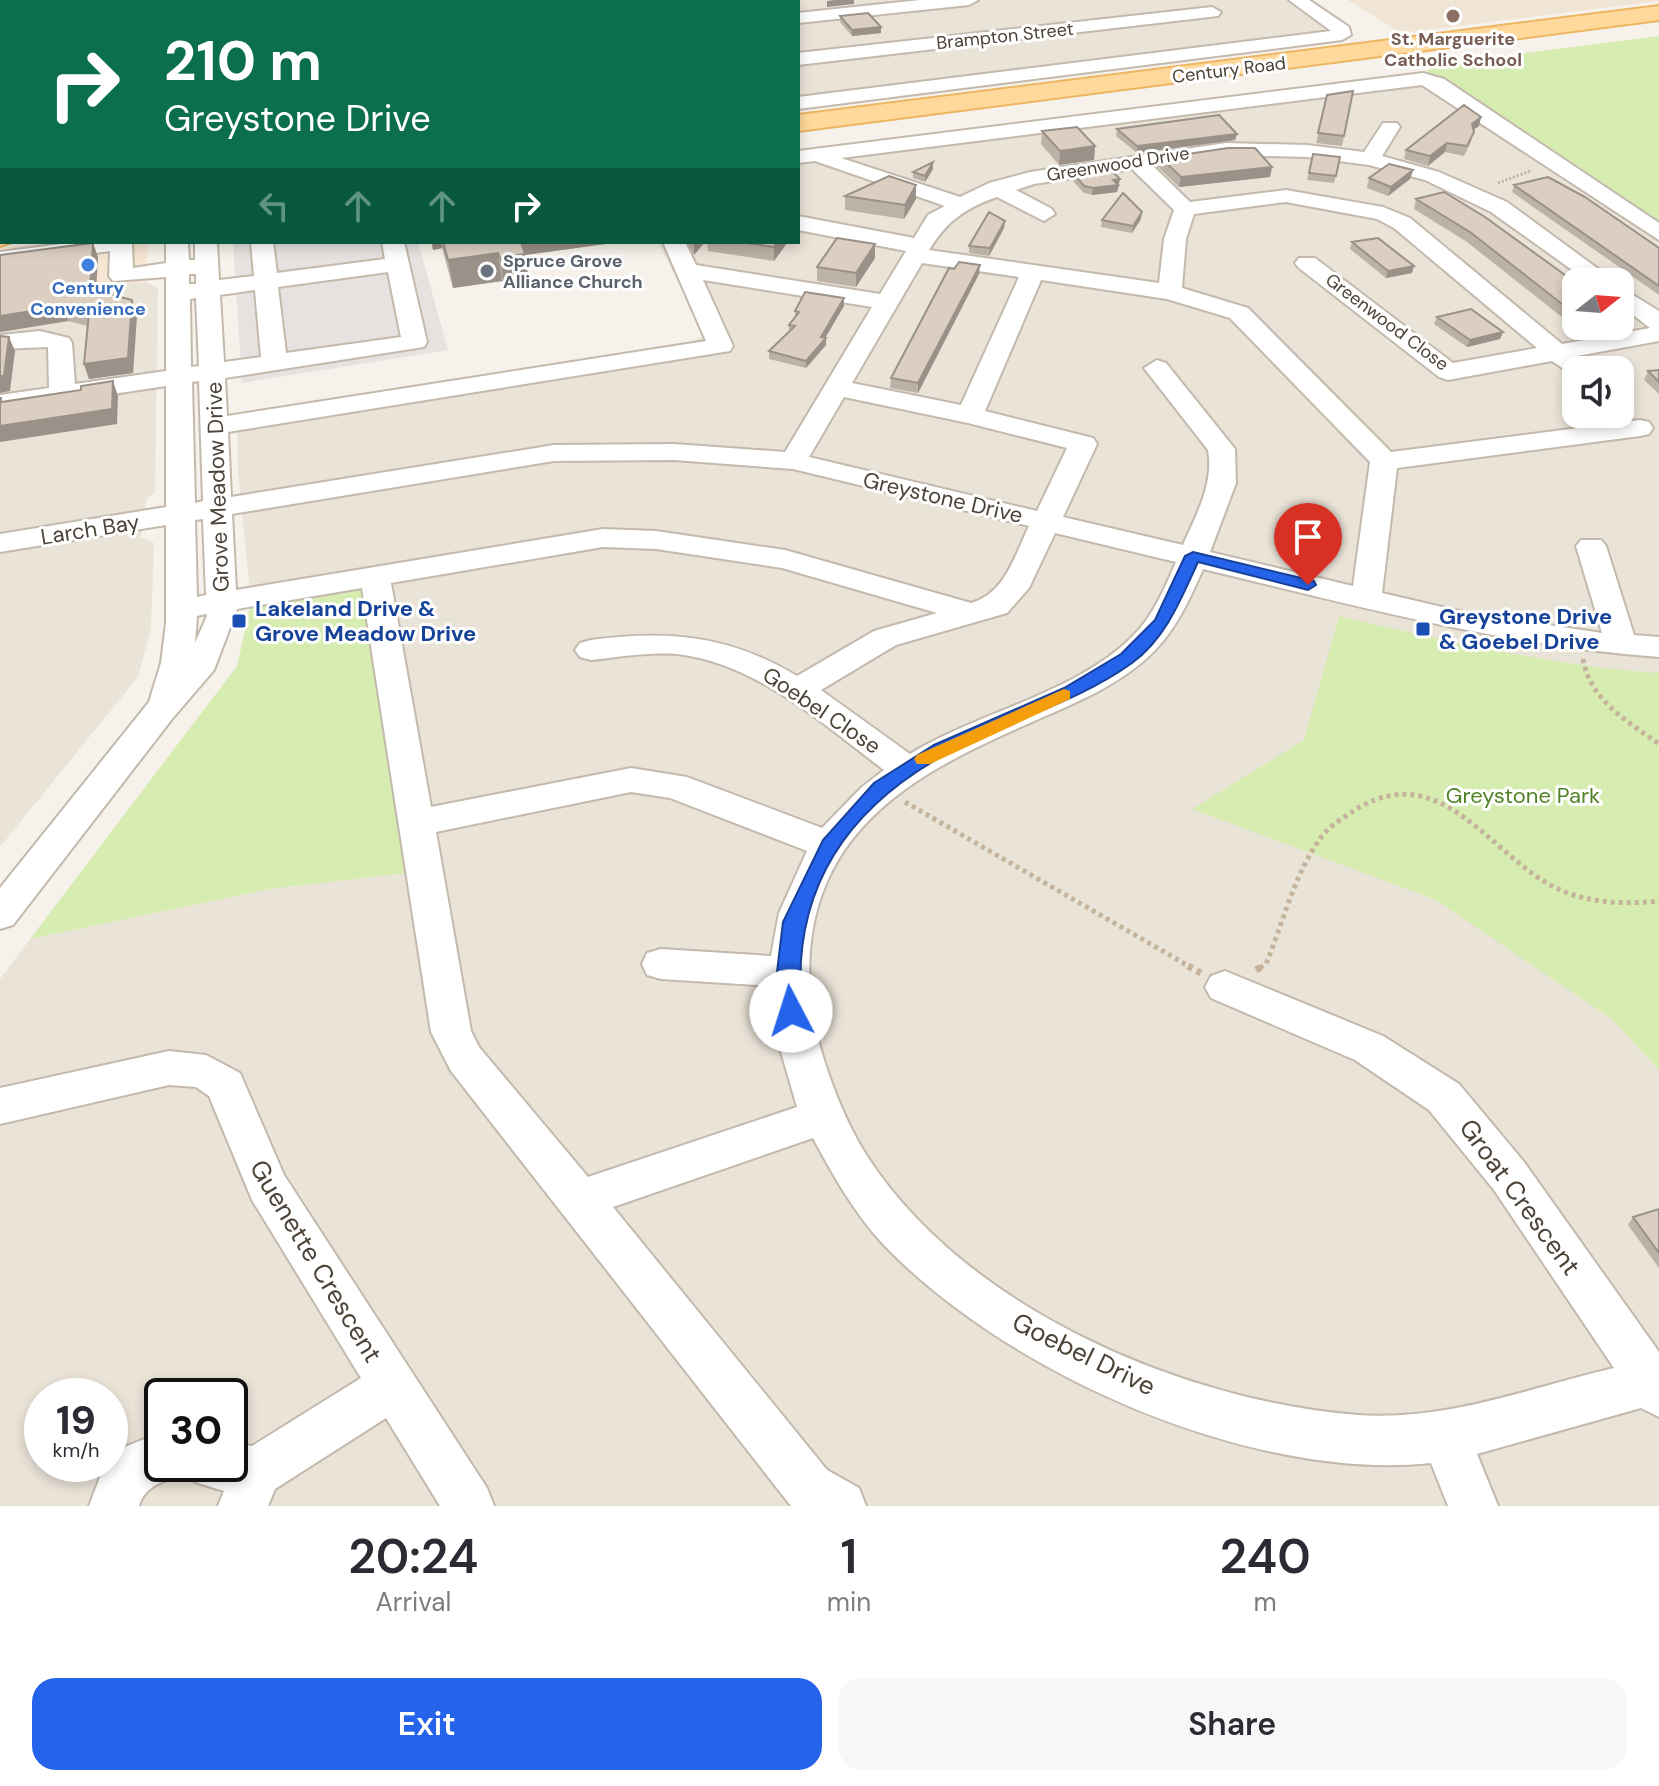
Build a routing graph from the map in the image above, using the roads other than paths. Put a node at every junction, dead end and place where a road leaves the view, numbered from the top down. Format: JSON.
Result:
{"nodes":[{"id":1,"x":969,"y":0,"type":"edge"},
{"id":2,"x":1196,"y":0,"type":"edge"},
{"id":3,"x":1298,"y":0,"type":"edge"},
{"id":4,"x":893,"y":4,"type":"edge"},
{"id":5,"x":1659,"y":13,"type":"edge"},
{"id":6,"x":800,"y":17,"type":"edge"},
{"id":7,"x":800,"y":18,"type":"edge"},
{"id":8,"x":1659,"y":28,"type":"edge"},
{"id":9,"x":1021,"y":34,"type":"junction"},
{"id":10,"x":831,"y":55,"type":"junction"},
{"id":11,"x":800,"y":59,"type":"edge"},
{"id":12,"x":1076,"y":86,"type":"junction"},
{"id":13,"x":1231,"y":101,"type":"junction"},
{"id":14,"x":800,"y":103,"type":"edge"},
{"id":15,"x":800,"y":123,"type":"edge"},
{"id":16,"x":1390,"y":127,"type":"dead end"},
{"id":17,"x":1251,"y":149,"type":"junction"},
{"id":18,"x":803,"y":150,"type":"edge"},
{"id":19,"x":1370,"y":159,"type":"junction"},
{"id":20,"x":1136,"y":161,"type":"junction"},
{"id":21,"x":997,"y":188,"type":"junction"},
{"id":22,"x":960,"y":204,"type":"junction"},
{"id":23,"x":1185,"y":209,"type":"junction"},
{"id":24,"x":1044,"y":214,"type":"dead end"},
{"id":25,"x":800,"y":224,"type":"edge"},
{"id":26,"x":1659,"y":233,"type":"edge"},
{"id":27,"x":113,"y":244,"type":"edge"},
{"id":28,"x":121,"y":244,"type":"edge"},
{"id":29,"x":177,"y":244,"type":"edge"},
{"id":30,"x":262,"y":244,"type":"edge"},
{"id":31,"x":675,"y":244,"type":"edge"},
{"id":32,"x":916,"y":250,"type":"junction"},
{"id":33,"x":395,"y":253,"type":"edge"},
{"id":34,"x":0,"y":259,"type":"edge"},
{"id":35,"x":1307,"y":263,"type":"dead end"},
{"id":36,"x":208,"y":265,"type":"edge"},
{"id":37,"x":1585,"y":268,"type":"edge"},
{"id":38,"x":690,"y":271,"type":"junction"},
{"id":39,"x":1033,"y":273,"type":"junction"},
{"id":40,"x":178,"y":281,"type":"junction"},
{"id":41,"x":265,"y":282,"type":"junction"},
{"id":42,"x":1170,"y":292,"type":"junction"},
{"id":43,"x":886,"y":302,"type":"junction"},
{"id":44,"x":1634,"y":304,"type":"edge"},
{"id":45,"x":1659,"y":323,"type":"edge"},
{"id":46,"x":1659,"y":334,"type":"edge"},
{"id":47,"x":0,"y":342,"type":"edge"},
{"id":48,"x":1558,"y":351,"type":"junction"},
{"id":49,"x":1563,"y":356,"type":"edge"},
{"id":50,"x":274,"y":363,"type":"junction"},
{"id":51,"x":1157,"y":368,"type":"dead end"},
{"id":52,"x":213,"y":373,"type":"junction"},
{"id":53,"x":180,"y":377,"type":"junction"},
{"id":54,"x":836,"y":388,"type":"junction"},
{"id":55,"x":62,"y":394,"type":"junction"},
{"id":56,"x":0,"y":403,"type":"edge"},
{"id":57,"x":970,"y":415,"type":"junction"},
{"id":58,"x":1634,"y":422,"type":"edge"},
{"id":59,"x":215,"y":426,"type":"junction"},
{"id":60,"x":1650,"y":437,"type":"edge"},
{"id":61,"x":793,"y":461,"type":"junction"},
{"id":62,"x":1384,"y":461,"type":"junction"},
{"id":63,"x":219,"y":507,"type":"junction"},
{"id":64,"x":180,"y":515,"type":"junction"},
{"id":65,"x":1045,"y":521,"type":"junction"},
{"id":66,"x":0,"y":543,"type":"edge"},
{"id":67,"x":1591,"y":546,"type":"dead end"},
{"id":68,"x":1193,"y":556,"type":"junction"},
{"id":69,"x":375,"y":575,"type":"junction"},
{"id":70,"x":1366,"y":599,"type":"junction"},
{"id":71,"x":222,"y":602,"type":"junction"},
{"id":72,"x":181,"y":609,"type":"junction"},
{"id":73,"x":971,"y":613,"type":"junction"},
{"id":74,"x":1622,"y":646,"type":"junction"},
{"id":75,"x":1659,"y":647,"type":"edge"},
{"id":76,"x":591,"y":650,"type":"dead end"},
{"id":77,"x":797,"y":690,"type":"junction"},
{"id":78,"x":160,"y":711,"type":"junction"},
{"id":79,"x":894,"y":778,"type":"junction"},
{"id":80,"x":418,"y":823,"type":"junction"},
{"id":81,"x":829,"y":845,"type":"junction"},
{"id":82,"x":3,"y":906,"type":"edge"},
{"id":83,"x":661,"y":964,"type":"dead end"},
{"id":84,"x":787,"y":972,"type":"junction"},
{"id":85,"x":1225,"y":987,"type":"road end"},
{"id":86,"x":0,"y":1106,"type":"edge"},
{"id":87,"x":821,"y":1117,"type":"junction"},
{"id":88,"x":580,"y":1199,"type":"junction"},
{"id":89,"x":1656,"y":1385,"type":"edge"},
{"id":90,"x":392,"y":1386,"type":"junction"},
{"id":91,"x":1446,"y":1437,"type":"junction"},
{"id":92,"x":144,"y":1462,"type":"edge"},
{"id":93,"x":248,"y":1475,"type":"edge"},
{"id":94,"x":114,"y":1506,"type":"edge"},
{"id":95,"x":469,"y":1506,"type":"edge"},
{"id":96,"x":841,"y":1506,"type":"edge"},
{"id":97,"x":1473,"y":1506,"type":"edge"}],
"edges":[{"from":1,"to":4,"type":"street"},
{"from":2,"to":9,"type":"street","name":"Brampton Street"},
{"from":3,"to":12,"type":"street"},
{"from":4,"to":6,"type":"street"},
{"from":5,"to":12,"type":"main road","name":"Century Road"},
{"from":7,"to":10,"type":"street"},
{"from":8,"to":12,"type":"main road","name":"Century Road"},
{"from":9,"to":10,"type":"street","name":"Brampton Street"},
{"from":9,"to":12,"type":"street"},
{"from":10,"to":11,"type":"street","name":"Brampton Street"},
{"from":12,"to":14,"type":"street"},
{"from":12,"to":15,"type":"main road","name":"Century Road"},
{"from":12,"to":18,"type":"main road","name":"Century Road"},
{"from":13,"to":17,"type":"street"},
{"from":13,"to":18,"type":"street"},
{"from":13,"to":26,"type":"street"},
{"from":16,"to":19,"type":"street"},
{"from":17,"to":19,"type":"street","name":"Greenwood Drive"},
{"from":17,"to":20,"type":"street","name":"Greenwood Drive"},
{"from":18,"to":22,"type":"street"},
{"from":19,"to":37,"type":"street","name":"Greenwood Drive"},
{"from":20,"to":21,"type":"street","name":"Greenwood Drive"},
{"from":20,"to":23,"type":"street"},
{"from":21,"to":22,"type":"street","name":"Greenwood Drive"},
{"from":21,"to":24,"type":"street"},
{"from":22,"to":32,"type":"street","name":"Greenwood Drive"},
{"from":23,"to":42,"type":"street"},
{"from":23,"to":48,"type":"street"},
{"from":25,"to":32,"type":"street"},
{"from":27,"to":34,"type":"street"},
{"from":28,"to":40,"type":"street"},
{"from":29,"to":40,"type":"street","name":"Grove Meadow Drive"},
{"from":30,"to":41,"type":"street"},
{"from":31,"to":38,"type":"street"},
{"from":32,"to":39,"type":"street"},
{"from":32,"to":43,"type":"street","name":"Greenwood Drive"},
{"from":33,"to":41,"type":"street"},
{"from":33,"to":50,"type":"street"},
{"from":35,"to":48,"type":"street","name":"Greenwood Close"},
{"from":36,"to":40,"type":"street"},
{"from":36,"to":41,"type":"street"},
{"from":36,"to":52,"type":"street","name":"Grove Meadow Drive"},
{"from":38,"to":43,"type":"street"},
{"from":38,"to":59,"type":"street"},
{"from":39,"to":42,"type":"street"},
{"from":39,"to":57,"type":"street"},
{"from":40,"to":53,"type":"street","name":"Grove Meadow Drive"},
{"from":41,"to":50,"type":"street"},
{"from":42,"to":62,"type":"street"},
{"from":43,"to":54,"type":"street","name":"Greenwood Drive"},
{"from":44,"to":45,"type":"street"},
{"from":46,"to":48,"type":"street","name":"Greenwood Close"},
{"from":47,"to":55,"type":"street"},
{"from":48,"to":49,"type":"street"},
{"from":50,"to":52,"type":"street"},
{"from":51,"to":68,"type":"street","name":"Goebel Drive"},
{"from":52,"to":53,"type":"street"},
{"from":52,"to":59,"type":"street","name":"Grove Meadow Drive"},
{"from":53,"to":55,"type":"street"},
{"from":53,"to":64,"type":"street","name":"Grove Meadow Drive"},
{"from":54,"to":57,"type":"street"},
{"from":54,"to":61,"type":"street","name":"Greenwood Drive"},
{"from":55,"to":56,"type":"street"},
{"from":57,"to":65,"type":"street"},
{"from":58,"to":60,"type":"street"},
{"from":59,"to":63,"type":"street","name":"Grove Meadow Drive"},
{"from":60,"to":62,"type":"street"},
{"from":61,"to":63,"type":"street","name":"Greystone Drive"},
{"from":61,"to":65,"type":"street","name":"Greystone Drive"},
{"from":62,"to":70,"type":"street"},
{"from":63,"to":64,"type":"street","name":"Larch Bay"},
{"from":63,"to":71,"type":"street","name":"Grove Meadow Drive"},
{"from":64,"to":66,"type":"street","name":"Larch Bay"},
{"from":64,"to":72,"type":"street","name":"Grove Meadow Drive"},
{"from":65,"to":68,"type":"street","name":"Greystone Drive"},
{"from":65,"to":73,"type":"street"},
{"from":67,"to":74,"type":"street"},
{"from":68,"to":70,"type":"street","name":"Greystone Drive"},
{"from":68,"to":79,"type":"street","name":"Goebel Drive"},
{"from":69,"to":71,"type":"street"},
{"from":69,"to":73,"type":"street"},
{"from":69,"to":80,"type":"street"},
{"from":70,"to":74,"type":"street","name":"Greystone Drive"},
{"from":71,"to":72,"type":"street"},
{"from":71,"to":78,"type":"street","name":"Grove Meadow Drive"},
{"from":72,"to":78,"type":"street","name":"Grove Meadow Drive"},
{"from":73,"to":77,"type":"street"},
{"from":74,"to":75,"type":"street","name":"Greystone Drive"},
{"from":76,"to":77,"type":"street","name":"Goebel Close"},
{"from":77,"to":79,"type":"street","name":"Goebel Close"},
{"from":78,"to":82,"type":"street","name":"Grove Meadow Drive"},
{"from":79,"to":81,"type":"street","name":"Goebel Drive"},
{"from":80,"to":81,"type":"street"},
{"from":80,"to":88,"type":"street"},
{"from":81,"to":84,"type":"street","name":"Goebel Drive"},
{"from":83,"to":84,"type":"street"},
{"from":84,"to":87,"type":"street","name":"Goebel Drive"},
{"from":85,"to":89,"type":"street","name":"Groat Crescent"},
{"from":86,"to":90,"type":"street","name":"Guenette Crescent"},
{"from":87,"to":88,"type":"street"},
{"from":87,"to":91,"type":"street","name":"Goebel Drive"},
{"from":88,"to":96,"type":"street"},
{"from":89,"to":91,"type":"street","name":"Goebel Drive"},
{"from":90,"to":93,"type":"street"},
{"from":90,"to":95,"type":"street","name":"Guenette Crescent"},
{"from":91,"to":97,"type":"street"},
{"from":92,"to":94,"type":"street"}]}
